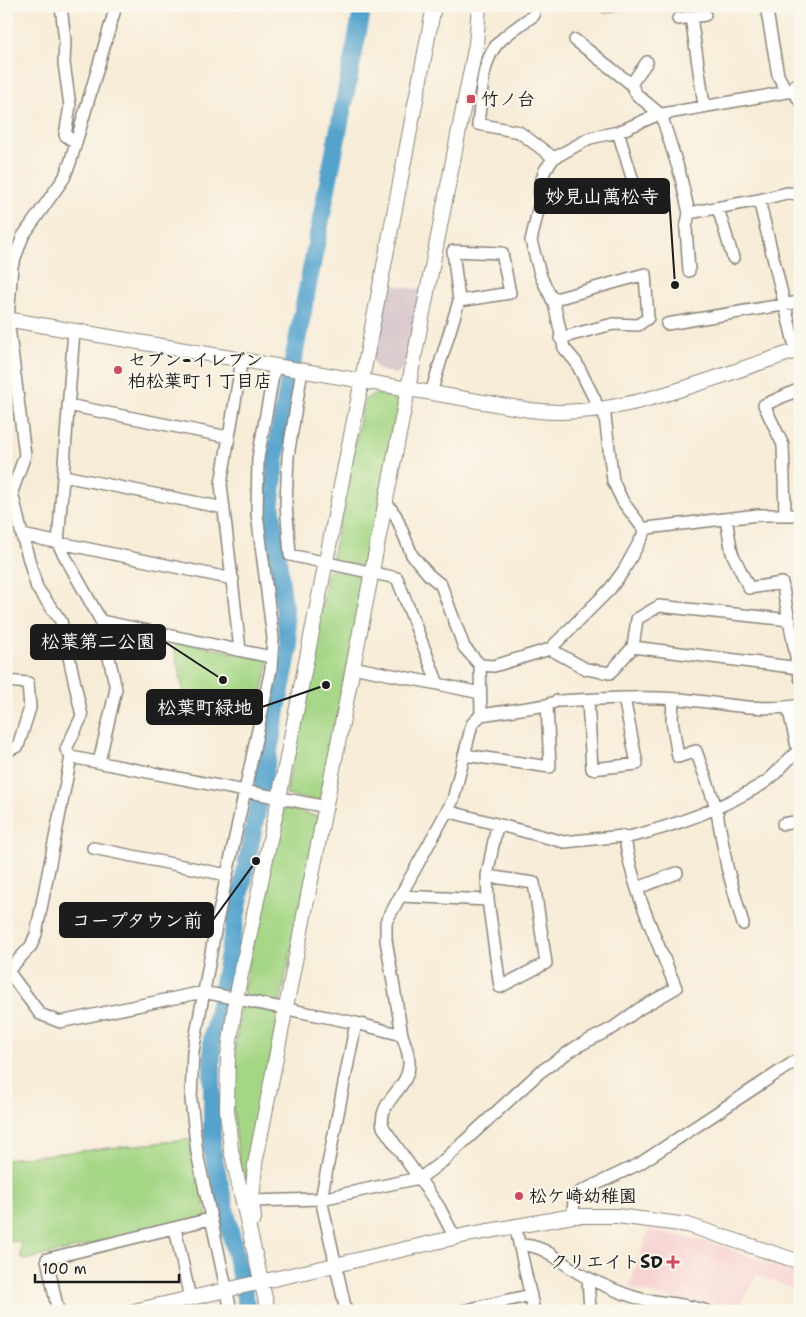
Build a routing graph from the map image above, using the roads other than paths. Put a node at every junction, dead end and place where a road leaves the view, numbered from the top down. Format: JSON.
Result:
{"nodes":[{"id":1,"x":61,"y":6,"type":"edge"},
{"id":2,"x":116,"y":6,"type":"edge"},
{"id":3,"x":434,"y":6,"type":"edge"},
{"id":4,"x":479,"y":6,"type":"edge"},
{"id":5,"x":766,"y":6,"type":"edge"},
{"id":6,"x":705,"y":14,"type":"dead end"},
{"id":7,"x":534,"y":15,"type":"dead end"},
{"id":8,"x":691,"y":17,"type":"junction"},
{"id":9,"x":678,"y":19,"type":"dead end"},
{"id":10,"x":575,"y":40,"type":"dead end"},
{"id":11,"x":646,"y":62,"type":"dead end"},
{"id":12,"x":631,"y":84,"type":"junction"},
{"id":13,"x":795,"y":92,"type":"edge"},
{"id":14,"x":704,"y":105,"type":"junction"},
{"id":15,"x":661,"y":114,"type":"junction"},
{"id":16,"x":618,"y":132,"type":"junction"},
{"id":17,"x":76,"y":143,"type":"junction"},
{"id":18,"x":554,"y":158,"type":"junction"},
{"id":19,"x":800,"y":194,"type":"edge"},
{"id":20,"x":638,"y":197,"type":"dead end"},
{"id":21,"x":759,"y":200,"type":"junction"},
{"id":22,"x":718,"y":208,"type":"junction"},
{"id":23,"x":689,"y":213,"type":"junction"},
{"id":24,"x":733,"y":258,"type":"dead end"},
{"id":25,"x":10,"y":262,"type":"edge"},
{"id":26,"x":689,"y":271,"type":"dead end"},
{"id":27,"x":552,"y":300,"type":"junction"},
{"id":28,"x":459,"y":301,"type":"junction"},
{"id":29,"x":800,"y":302,"type":"edge"},
{"id":30,"x":785,"y":304,"type":"junction"},
{"id":31,"x":7,"y":319,"type":"edge"},
{"id":32,"x":667,"y":324,"type":"dead end"},
{"id":33,"x":74,"y":330,"type":"junction"},
{"id":34,"x":560,"y":338,"type":"junction"},
{"id":35,"x":798,"y":350,"type":"edge"},
{"id":36,"x":242,"y":360,"type":"junction"},
{"id":37,"x":278,"y":366,"type":"junction"},
{"id":38,"x":300,"y":369,"type":"junction"},
{"id":39,"x":362,"y":380,"type":"junction"},
{"id":40,"x":408,"y":388,"type":"junction"},
{"id":41,"x":800,"y":389,"type":"edge"},
{"id":42,"x":431,"y":393,"type":"junction"},
{"id":43,"x":68,"y":405,"type":"junction"},
{"id":44,"x":601,"y":410,"type":"junction"},
{"id":45,"x":228,"y":437,"type":"junction"},
{"id":46,"x":64,"y":476,"type":"junction"},
{"id":47,"x":9,"y":493,"type":"edge"},
{"id":48,"x":385,"y":501,"type":"junction"},
{"id":49,"x":224,"y":508,"type":"junction"},
{"id":50,"x":785,"y":514,"type":"junction"},
{"id":51,"x":800,"y":515,"type":"edge"},
{"id":52,"x":726,"y":519,"type":"junction"},
{"id":53,"x":645,"y":532,"type":"junction"},
{"id":54,"x":22,"y":535,"type":"junction"},
{"id":55,"x":58,"y":544,"type":"junction"},
{"id":56,"x":326,"y":563,"type":"junction"},
{"id":57,"x":372,"y":572,"type":"junction"},
{"id":58,"x":232,"y":579,"type":"junction"},
{"id":59,"x":790,"y":620,"type":"junction"},
{"id":60,"x":101,"y":621,"type":"junction"},
{"id":61,"x":632,"y":647,"type":"junction"},
{"id":62,"x":550,"y":649,"type":"junction"},
{"id":63,"x":240,"y":650,"type":"junction"},
{"id":64,"x":271,"y":657,"type":"junction"},
{"id":65,"x":480,"y":665,"type":"junction"},
{"id":66,"x":352,"y":667,"type":"junction"},
{"id":67,"x":799,"y":673,"type":"edge"},
{"id":68,"x":6,"y":681,"type":"edge"},
{"id":69,"x":438,"y":684,"type":"junction"},
{"id":70,"x":480,"y":693,"type":"junction"},
{"id":71,"x":624,"y":698,"type":"junction"},
{"id":72,"x":672,"y":699,"type":"junction"},
{"id":73,"x":588,"y":700,"type":"junction"},
{"id":74,"x":547,"y":705,"type":"junction"},
{"id":75,"x":794,"y":706,"type":"edge"},
{"id":76,"x":481,"y":715,"type":"junction"},
{"id":77,"x":799,"y":750,"type":"edge"},
{"id":78,"x":6,"y":751,"type":"edge"},
{"id":79,"x":464,"y":755,"type":"junction"},
{"id":80,"x":71,"y":757,"type":"junction"},
{"id":81,"x":99,"y":762,"type":"junction"},
{"id":82,"x":248,"y":791,"type":"junction"},
{"id":83,"x":274,"y":796,"type":"junction"},
{"id":84,"x":327,"y":807,"type":"junction"},
{"id":85,"x":716,"y":807,"type":"junction"},
{"id":86,"x":447,"y":811,"type":"junction"},
{"id":87,"x":800,"y":821,"type":"edge"},
{"id":88,"x":497,"y":824,"type":"junction"},
{"id":89,"x":783,"y":824,"type":"dead end"},
{"id":90,"x":626,"y":838,"type":"junction"},
{"id":91,"x":93,"y":848,"type":"dead end"},
{"id":92,"x":678,"y":873,"type":"dead end"},
{"id":93,"x":227,"y":875,"type":"junction"},
{"id":94,"x":488,"y":876,"type":"junction"},
{"id":95,"x":638,"y":888,"type":"junction"},
{"id":96,"x":400,"y":896,"type":"junction"},
{"id":97,"x":488,"y":900,"type":"junction"},
{"id":98,"x":743,"y":924,"type":"dead end"},
{"id":99,"x":7,"y":972,"type":"edge"},
{"id":100,"x":206,"y":992,"type":"junction"},
{"id":101,"x":232,"y":997,"type":"junction"},
{"id":102,"x":286,"y":1009,"type":"junction"},
{"id":103,"x":356,"y":1023,"type":"junction"},
{"id":104,"x":402,"y":1035,"type":"junction"},
{"id":105,"x":800,"y":1058,"type":"edge"},
{"id":106,"x":419,"y":1178,"type":"junction"},
{"id":107,"x":321,"y":1199,"type":"junction"},
{"id":108,"x":252,"y":1201,"type":"junction"},
{"id":109,"x":573,"y":1216,"type":"junction"},
{"id":110,"x":210,"y":1219,"type":"junction"},
{"id":111,"x":516,"y":1225,"type":"junction"},
{"id":112,"x":175,"y":1228,"type":"junction"},
{"id":113,"x":455,"y":1238,"type":"junction"},
{"id":114,"x":520,"y":1245,"type":"junction"},
{"id":115,"x":800,"y":1262,"type":"edge"},
{"id":116,"x":336,"y":1265,"type":"junction"},
{"id":117,"x":588,"y":1278,"type":"junction"},
{"id":118,"x":255,"y":1283,"type":"junction"},
{"id":119,"x":229,"y":1289,"type":"junction"},
{"id":120,"x":530,"y":1295,"type":"junction"},
{"id":121,"x":190,"y":1298,"type":"junction"},
{"id":122,"x":58,"y":1311,"type":"edge"},
{"id":123,"x":134,"y":1311,"type":"edge"},
{"id":124,"x":231,"y":1311,"type":"edge"},
{"id":125,"x":268,"y":1311,"type":"edge"},
{"id":126,"x":346,"y":1311,"type":"edge"},
{"id":127,"x":462,"y":1311,"type":"edge"},
{"id":128,"x":534,"y":1311,"type":"edge"},
{"id":129,"x":590,"y":1311,"type":"edge"},
{"id":130,"x":707,"y":1311,"type":"edge"}],
"edges":[{"from":1,"to":17,"type":"street"},
{"from":2,"to":17,"type":"street"},
{"from":3,"to":39,"type":"street"},
{"from":4,"to":40,"type":"street"},
{"from":5,"to":13,"type":"street"},
{"from":6,"to":8,"type":"street"},
{"from":7,"to":18,"type":"street"},
{"from":8,"to":9,"type":"street"},
{"from":8,"to":14,"type":"street"},
{"from":10,"to":12,"type":"street"},
{"from":11,"to":12,"type":"street"},
{"from":12,"to":15,"type":"street"},
{"from":13,"to":14,"type":"street"},
{"from":14,"to":15,"type":"street"},
{"from":15,"to":16,"type":"street"},
{"from":15,"to":23,"type":"street"},
{"from":16,"to":18,"type":"street"},
{"from":16,"to":20,"type":"street"},
{"from":17,"to":25,"type":"street"},
{"from":18,"to":27,"type":"street"},
{"from":19,"to":21,"type":"street"},
{"from":21,"to":22,"type":"street"},
{"from":21,"to":30,"type":"street"},
{"from":22,"to":23,"type":"street"},
{"from":22,"to":24,"type":"street"},
{"from":23,"to":26,"type":"street"},
{"from":25,"to":31,"type":"street"},
{"from":27,"to":34,"type":"street"},
{"from":27,"to":34,"type":"street"},
{"from":28,"to":28,"type":"street"},
{"from":28,"to":42,"type":"street"},
{"from":29,"to":30,"type":"street"},
{"from":30,"to":32,"type":"street"},
{"from":30,"to":35,"type":"street"},
{"from":31,"to":33,"type":"street"},
{"from":31,"to":47,"type":"street"},
{"from":33,"to":36,"type":"street"},
{"from":33,"to":43,"type":"street"},
{"from":34,"to":44,"type":"street"},
{"from":35,"to":44,"type":"street"},
{"from":36,"to":37,"type":"street"},
{"from":36,"to":45,"type":"street"},
{"from":37,"to":38,"type":"street"},
{"from":37,"to":64,"type":"street"},
{"from":38,"to":39,"type":"street"},
{"from":38,"to":56,"type":"street"},
{"from":39,"to":40,"type":"street"},
{"from":39,"to":56,"type":"street"},
{"from":40,"to":42,"type":"street"},
{"from":40,"to":48,"type":"street"},
{"from":41,"to":50,"type":"street"},
{"from":42,"to":44,"type":"street"},
{"from":43,"to":45,"type":"street"},
{"from":43,"to":46,"type":"street"},
{"from":44,"to":53,"type":"street"},
{"from":45,"to":49,"type":"street"},
{"from":46,"to":49,"type":"street"},
{"from":46,"to":55,"type":"street"},
{"from":47,"to":54,"type":"street"},
{"from":48,"to":57,"type":"street"},
{"from":48,"to":65,"type":"street"},
{"from":49,"to":58,"type":"street"},
{"from":50,"to":51,"type":"street"},
{"from":50,"to":52,"type":"street"},
{"from":52,"to":53,"type":"street"},
{"from":52,"to":59,"type":"street"},
{"from":53,"to":62,"type":"street"},
{"from":54,"to":55,"type":"street"},
{"from":54,"to":80,"type":"street"},
{"from":55,"to":58,"type":"street"},
{"from":55,"to":60,"type":"street"},
{"from":56,"to":57,"type":"street"},
{"from":56,"to":83,"type":"street"},
{"from":57,"to":66,"type":"street"},
{"from":57,"to":69,"type":"street"},
{"from":58,"to":63,"type":"street"},
{"from":59,"to":61,"type":"street"},
{"from":59,"to":67,"type":"street"},
{"from":60,"to":63,"type":"street"},
{"from":60,"to":81,"type":"street"},
{"from":61,"to":62,"type":"street"},
{"from":61,"to":67,"type":"street"},
{"from":62,"to":65,"type":"street"},
{"from":63,"to":64,"type":"street"},
{"from":64,"to":82,"type":"street"},
{"from":65,"to":70,"type":"street"},
{"from":66,"to":69,"type":"street"},
{"from":66,"to":84,"type":"street"},
{"from":68,"to":78,"type":"street"},
{"from":69,"to":70,"type":"street"},
{"from":70,"to":76,"type":"street"},
{"from":71,"to":72,"type":"street"},
{"from":71,"to":73,"type":"street"},
{"from":71,"to":73,"type":"street"},
{"from":72,"to":75,"type":"street"},
{"from":72,"to":85,"type":"street"},
{"from":73,"to":74,"type":"street"},
{"from":74,"to":76,"type":"street"},
{"from":74,"to":79,"type":"street"},
{"from":75,"to":77,"type":"street"},
{"from":76,"to":79,"type":"street"},
{"from":77,"to":85,"type":"street"},
{"from":79,"to":86,"type":"street"},
{"from":80,"to":81,"type":"street"},
{"from":80,"to":99,"type":"street"},
{"from":81,"to":82,"type":"street"},
{"from":82,"to":83,"type":"street"},
{"from":82,"to":93,"type":"street"},
{"from":83,"to":84,"type":"street"},
{"from":83,"to":101,"type":"street"},
{"from":84,"to":102,"type":"street"},
{"from":85,"to":90,"type":"street"},
{"from":85,"to":98,"type":"street"},
{"from":86,"to":88,"type":"street"},
{"from":86,"to":96,"type":"street"},
{"from":87,"to":89,"type":"street"},
{"from":88,"to":90,"type":"street"},
{"from":88,"to":94,"type":"street"},
{"from":90,"to":95,"type":"street"},
{"from":91,"to":93,"type":"street"},
{"from":92,"to":95,"type":"street"},
{"from":93,"to":100,"type":"street"},
{"from":94,"to":97,"type":"street"},
{"from":94,"to":97,"type":"street"},
{"from":95,"to":106,"type":"street"},
{"from":96,"to":97,"type":"street"},
{"from":96,"to":104,"type":"street"},
{"from":99,"to":100,"type":"street"},
{"from":100,"to":101,"type":"street"},
{"from":100,"to":110,"type":"street"},
{"from":101,"to":102,"type":"street"},
{"from":101,"to":118,"type":"street"},
{"from":102,"to":103,"type":"street"},
{"from":102,"to":108,"type":"street"},
{"from":103,"to":104,"type":"street"},
{"from":103,"to":107,"type":"street"},
{"from":104,"to":106,"type":"street"},
{"from":105,"to":109,"type":"street"},
{"from":106,"to":107,"type":"street"},
{"from":106,"to":113,"type":"street"},
{"from":107,"to":108,"type":"street"},
{"from":107,"to":116,"type":"street"},
{"from":108,"to":118,"type":"street"},
{"from":109,"to":111,"type":"street"},
{"from":109,"to":115,"type":"street"},
{"from":110,"to":112,"type":"street"},
{"from":110,"to":119,"type":"street"},
{"from":111,"to":113,"type":"street"},
{"from":111,"to":114,"type":"street"},
{"from":112,"to":121,"type":"street"},
{"from":112,"to":122,"type":"street"},
{"from":113,"to":116,"type":"street"},
{"from":114,"to":117,"type":"street"},
{"from":114,"to":120,"type":"street"},
{"from":116,"to":118,"type":"street"},
{"from":116,"to":126,"type":"street"},
{"from":117,"to":129,"type":"street"},
{"from":117,"to":130,"type":"street"},
{"from":118,"to":119,"type":"street"},
{"from":118,"to":125,"type":"street"},
{"from":119,"to":121,"type":"street"},
{"from":119,"to":124,"type":"street"},
{"from":120,"to":127,"type":"street"},
{"from":120,"to":128,"type":"street"},
{"from":121,"to":123,"type":"street"}]}
